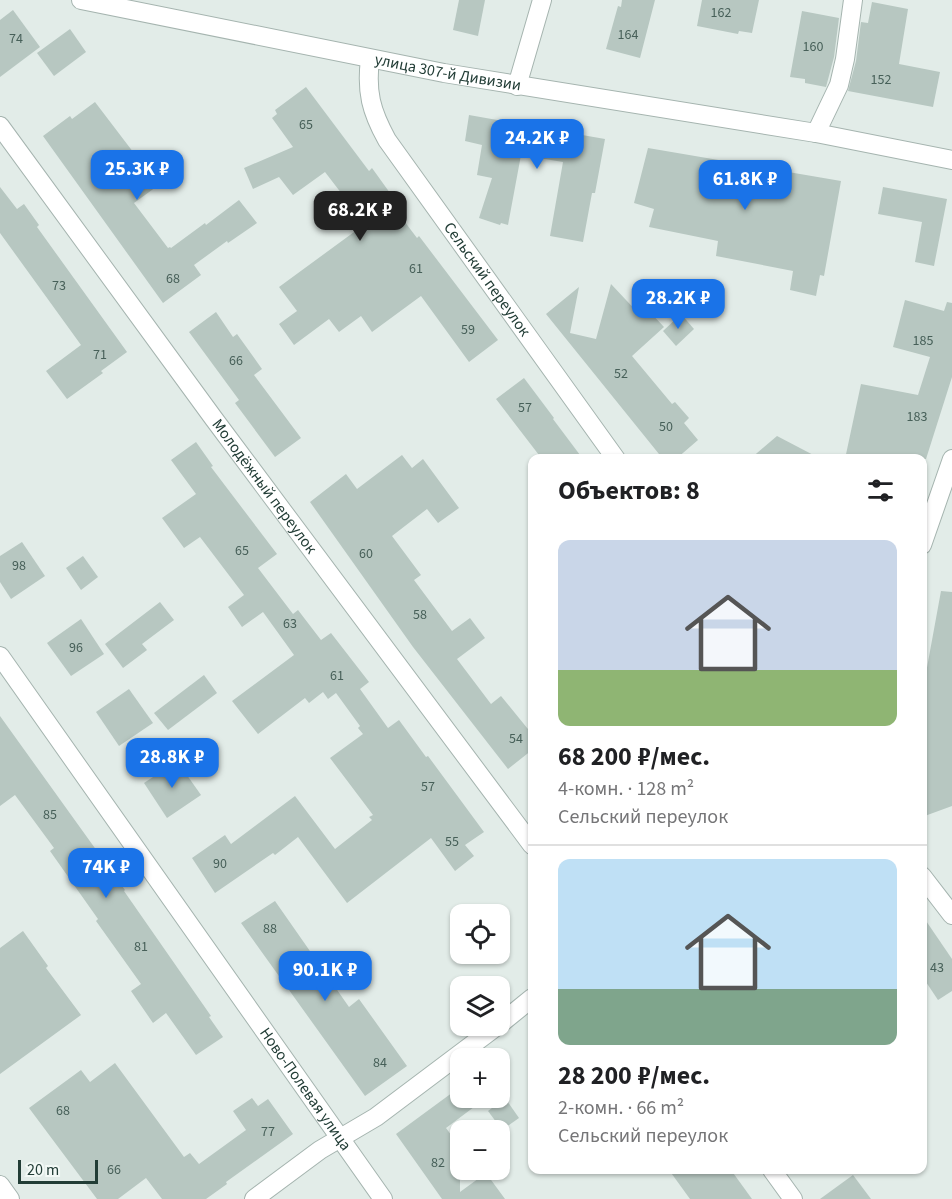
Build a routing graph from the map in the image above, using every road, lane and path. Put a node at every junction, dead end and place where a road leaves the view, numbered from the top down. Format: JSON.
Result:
{"nodes":[{"id":1,"x":81,"y":0,"type":"edge"},
{"id":2,"x":542,"y":0,"type":"edge"},
{"id":3,"x":853,"y":0,"type":"edge"},
{"id":4,"x":135,"y":6,"type":"edge"},
{"id":5,"x":370,"y":59,"type":"junction"},
{"id":6,"x":517,"y":86,"type":"junction"},
{"id":7,"x":0,"y":126,"type":"edge"},
{"id":8,"x":816,"y":133,"type":"junction"},
{"id":9,"x":952,"y":160,"type":"edge"},
{"id":10,"x":612,"y":454,"type":"edge"},
{"id":11,"x":952,"y":459,"type":"edge"},
{"id":12,"x":946,"y":496,"type":"edge"},
{"id":13,"x":927,"y":535,"type":"edge"},
{"id":14,"x":0,"y":656,"type":"edge"},
{"id":15,"x":528,"y":840,"type":"edge"},
{"id":16,"x":927,"y":882,"type":"edge"},
{"id":17,"x":952,"y":915,"type":"edge"},
{"id":18,"x":528,"y":1001,"type":"edge"},
{"id":19,"x":510,"y":1015,"type":"edge"},
{"id":20,"x":484,"y":1036,"type":"edge"},
{"id":21,"x":340,"y":1138,"type":"junction"},
{"id":22,"x":775,"y":1174,"type":"edge"},
{"id":23,"x":0,"y":1185,"type":"edge"},
{"id":24,"x":10,"y":1199,"type":"edge"},
{"id":25,"x":254,"y":1199,"type":"edge"},
{"id":26,"x":383,"y":1199,"type":"edge"},
{"id":27,"x":793,"y":1199,"type":"edge"}],
"edges":[{"from":1,"to":4,"type":"street","name":"улица 307-й Дивизии"},
{"from":2,"to":6,"type":"street"},
{"from":3,"to":8,"type":"street"},
{"from":4,"to":5,"type":"street","name":"улица 307-й Дивизии"},
{"from":5,"to":6,"type":"street","name":"улица 307-й Дивизии"},
{"from":5,"to":10,"type":"street","name":"Сельский переулок"},
{"from":6,"to":8,"type":"street","name":"улица 307-й Дивизии"},
{"from":7,"to":15,"type":"street","name":"Молодёжный переулок"},
{"from":8,"to":9,"type":"street","name":"улица 307-й Дивизии"},
{"from":11,"to":12,"type":"street"},
{"from":12,"to":13,"type":"street"},
{"from":14,"to":21,"type":"street","name":"Ново-Полевая улица"},
{"from":16,"to":17,"type":"street"},
{"from":18,"to":19,"type":"street"},
{"from":20,"to":21,"type":"street"},
{"from":21,"to":25,"type":"street"},
{"from":21,"to":26,"type":"street","name":"Ново-Полевая улица"},
{"from":22,"to":27,"type":"street"},
{"from":23,"to":24,"type":"street"}]}
